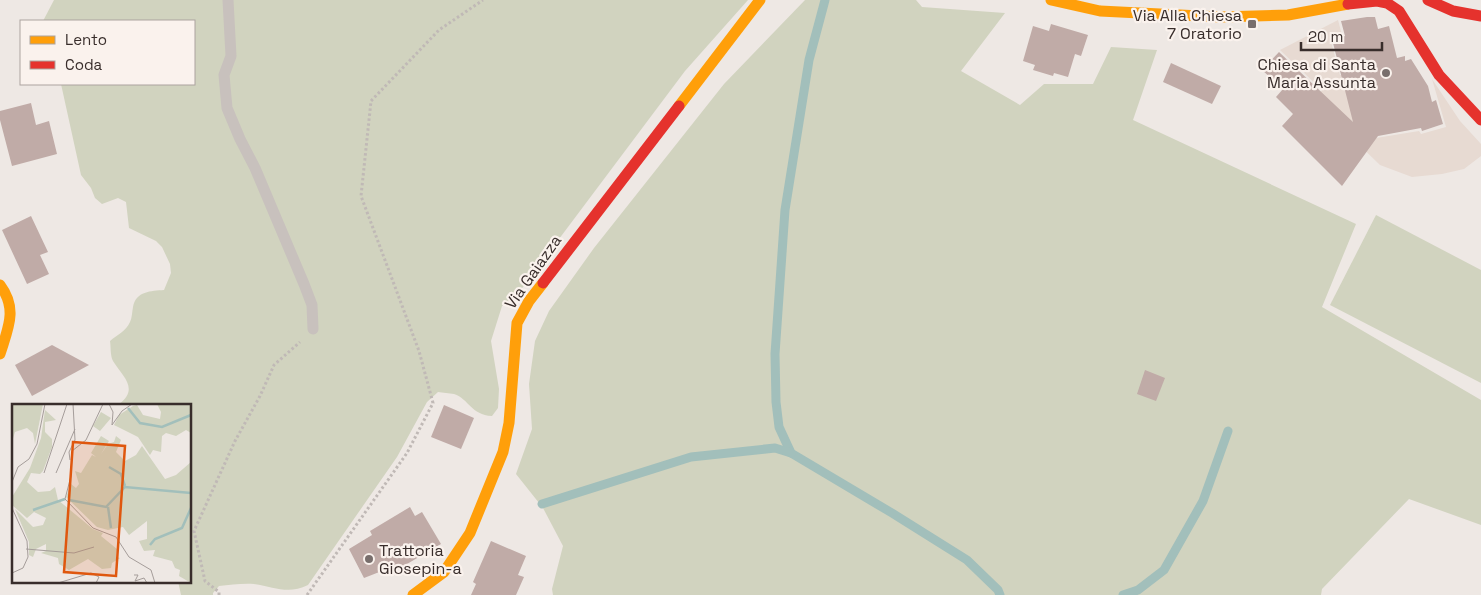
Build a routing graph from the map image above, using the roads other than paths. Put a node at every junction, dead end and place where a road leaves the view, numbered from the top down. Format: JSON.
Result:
{"nodes":[{"id":1,"x":228,"y":0,"type":"edge"},
{"id":2,"x":760,"y":0,"type":"edge"},
{"id":3,"x":1051,"y":0,"type":"edge"},
{"id":4,"x":1428,"y":0,"type":"edge"},
{"id":5,"x":1481,"y":16,"type":"edge"},
{"id":6,"x":1481,"y":120,"type":"edge"},
{"id":7,"x":0,"y":285,"type":"edge"},
{"id":8,"x":313,"y":329,"type":"road end"},
{"id":9,"x":0,"y":354,"type":"edge"},
{"id":10,"x":413,"y":595,"type":"edge"}],
"edges":[{"from":1,"to":8,"type":"lane"},
{"from":2,"to":10,"type":"main road","name":"Via Gaiazza"},
{"from":3,"to":6,"type":"main road"},
{"from":4,"to":5,"type":"main road"},
{"from":7,"to":9,"type":"main road"}]}
